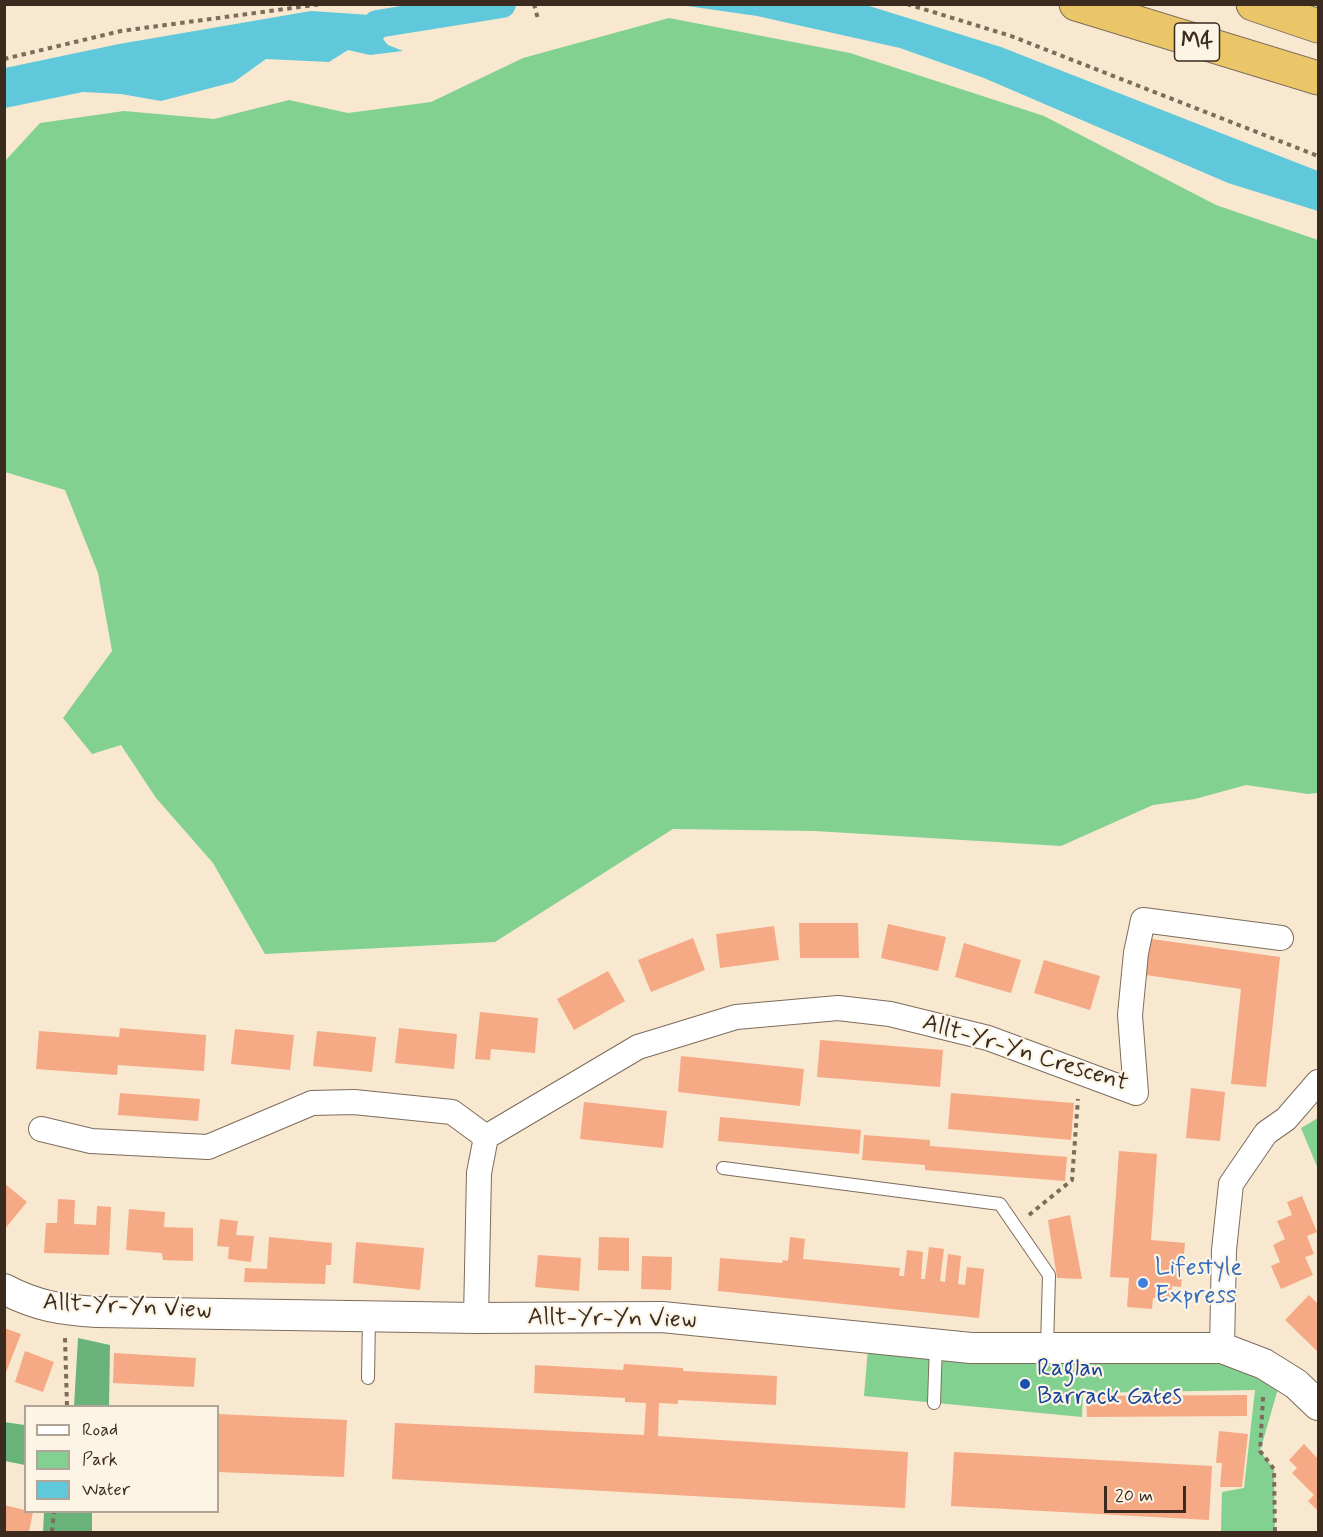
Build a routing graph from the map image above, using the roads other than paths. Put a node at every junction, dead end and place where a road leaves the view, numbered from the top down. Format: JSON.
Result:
{"nodes":[{"id":1,"x":1076,"y":4,"type":"edge"},
{"id":2,"x":1253,"y":4,"type":"edge"},
{"id":3,"x":1318,"y":26,"type":"edge"},
{"id":4,"x":1318,"y":78,"type":"edge"},
{"id":5,"x":1281,"y":938,"type":"dead end"},
{"id":6,"x":1318,"y":1082,"type":"edge"},
{"id":7,"x":41,"y":1129,"type":"dead end"},
{"id":8,"x":486,"y":1137,"type":"junction"},
{"id":9,"x":723,"y":1168,"type":"dead end"},
{"id":10,"x":4,"y":1289,"type":"edge"},
{"id":11,"x":369,"y":1316,"type":"junction"},
{"id":12,"x":476,"y":1318,"type":"junction"},
{"id":13,"x":936,"y":1344,"type":"junction"},
{"id":14,"x":1222,"y":1348,"type":"junction"},
{"id":15,"x":1047,"y":1350,"type":"junction"},
{"id":16,"x":368,"y":1378,"type":"dead end"},
{"id":17,"x":934,"y":1403,"type":"dead end"},
{"id":18,"x":1318,"y":1405,"type":"edge"}],
"edges":[{"from":1,"to":4,"type":"highway","number":"M4"},
{"from":2,"to":3,"type":"highway"},
{"from":5,"to":8,"type":"street","name":"Allt-Yr-Yn Crescent"},
{"from":6,"to":14,"type":"street"},
{"from":7,"to":8,"type":"street"},
{"from":8,"to":12,"type":"street"},
{"from":9,"to":15,"type":"lane"},
{"from":10,"to":11,"type":"street","name":"Allt-Yr-Yn View"},
{"from":11,"to":12,"type":"street","name":"Allt-Yr-Yn View"},
{"from":11,"to":16,"type":"lane"},
{"from":12,"to":13,"type":"street","name":"Allt-Yr-Yn View"},
{"from":13,"to":15,"type":"street","name":"Allt-Yr-Yn View"},
{"from":13,"to":17,"type":"lane"},
{"from":14,"to":15,"type":"street","name":"Allt-Yr-Yn View"},
{"from":14,"to":18,"type":"street"}]}
